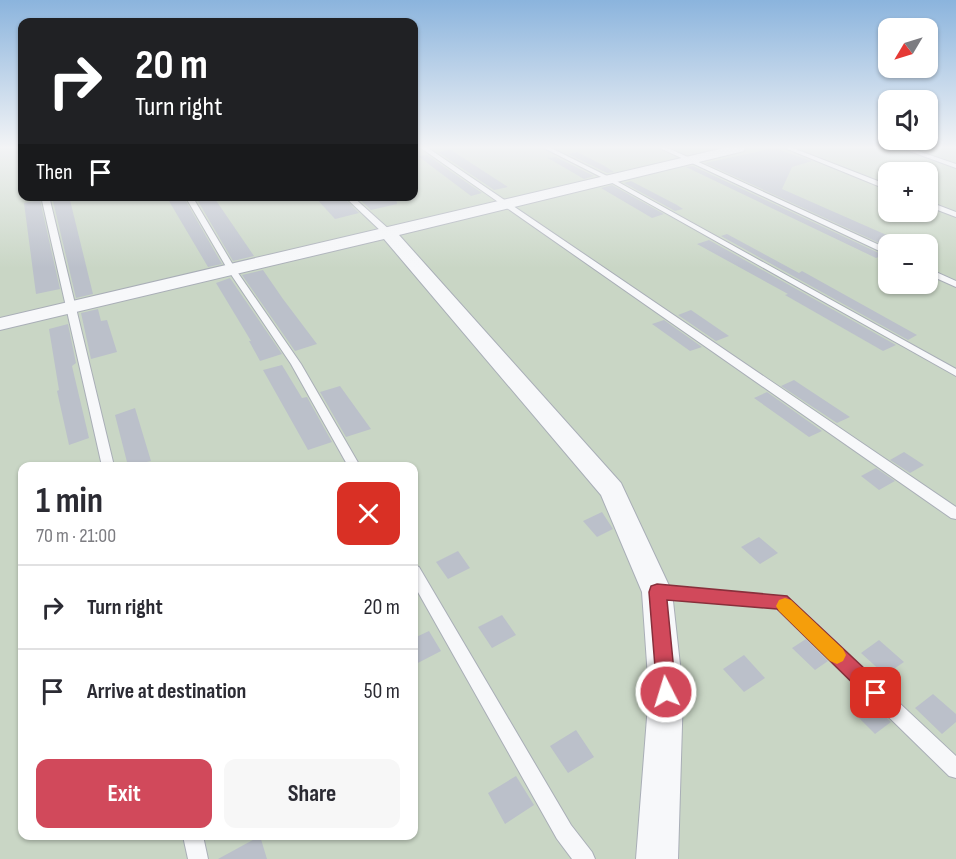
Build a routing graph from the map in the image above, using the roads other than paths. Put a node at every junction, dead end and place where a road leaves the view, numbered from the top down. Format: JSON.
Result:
{"nodes":[{"id":1,"x":483,"y":188,"type":"edge"},
{"id":2,"x":572,"y":188,"type":"edge"},
{"id":3,"x":625,"y":188,"type":"edge"},
{"id":4,"x":750,"y":188,"type":"edge"},
{"id":5,"x":46,"y":201,"type":"edge"},
{"id":6,"x":191,"y":201,"type":"edge"},
{"id":7,"x":353,"y":201,"type":"edge"},
{"id":8,"x":507,"y":204,"type":"junction"},
{"id":9,"x":938,"y":208,"type":"edge"},
{"id":10,"x":956,"y":215,"type":"edge"},
{"id":11,"x":388,"y":233,"type":"junction"},
{"id":12,"x":878,"y":247,"type":"edge"},
{"id":13,"x":232,"y":270,"type":"junction"},
{"id":14,"x":938,"y":276,"type":"edge"},
{"id":15,"x":956,"y":284,"type":"edge"},
{"id":16,"x":71,"y":308,"type":"junction"},
{"id":17,"x":0,"y":324,"type":"edge"},
{"id":18,"x":956,"y":373,"type":"edge"},
{"id":19,"x":107,"y":462,"type":"edge"},
{"id":20,"x":352,"y":462,"type":"edge"},
{"id":21,"x":956,"y":514,"type":"edge"},
{"id":22,"x":418,"y":578,"type":"edge"},
{"id":23,"x":657,"y":592,"type":"junction"},
{"id":24,"x":956,"y":769,"type":"edge"},
{"id":25,"x":194,"y":840,"type":"edge"},
{"id":26,"x":198,"y":859,"type":"edge"},
{"id":27,"x":585,"y":859,"type":"edge"},
{"id":28,"x":657,"y":859,"type":"edge"}],
"edges":[{"from":1,"to":8,"type":"lane"},
{"from":2,"to":8,"type":"street"},
{"from":3,"to":18,"type":"lane"},
{"from":4,"to":12,"type":"lane"},
{"from":5,"to":16,"type":"lane"},
{"from":6,"to":13,"type":"lane"},
{"from":7,"to":11,"type":"lane"},
{"from":8,"to":11,"type":"street"},
{"from":8,"to":21,"type":"lane"},
{"from":9,"to":10,"type":"lane"},
{"from":11,"to":13,"type":"street"},
{"from":11,"to":23,"type":"street"},
{"from":13,"to":16,"type":"street"},
{"from":13,"to":20,"type":"lane"},
{"from":14,"to":15,"type":"lane"},
{"from":16,"to":17,"type":"street"},
{"from":16,"to":19,"type":"lane"},
{"from":22,"to":27,"type":"lane"},
{"from":23,"to":24,"type":"lane"},
{"from":23,"to":28,"type":"street"},
{"from":25,"to":26,"type":"lane"}]}
